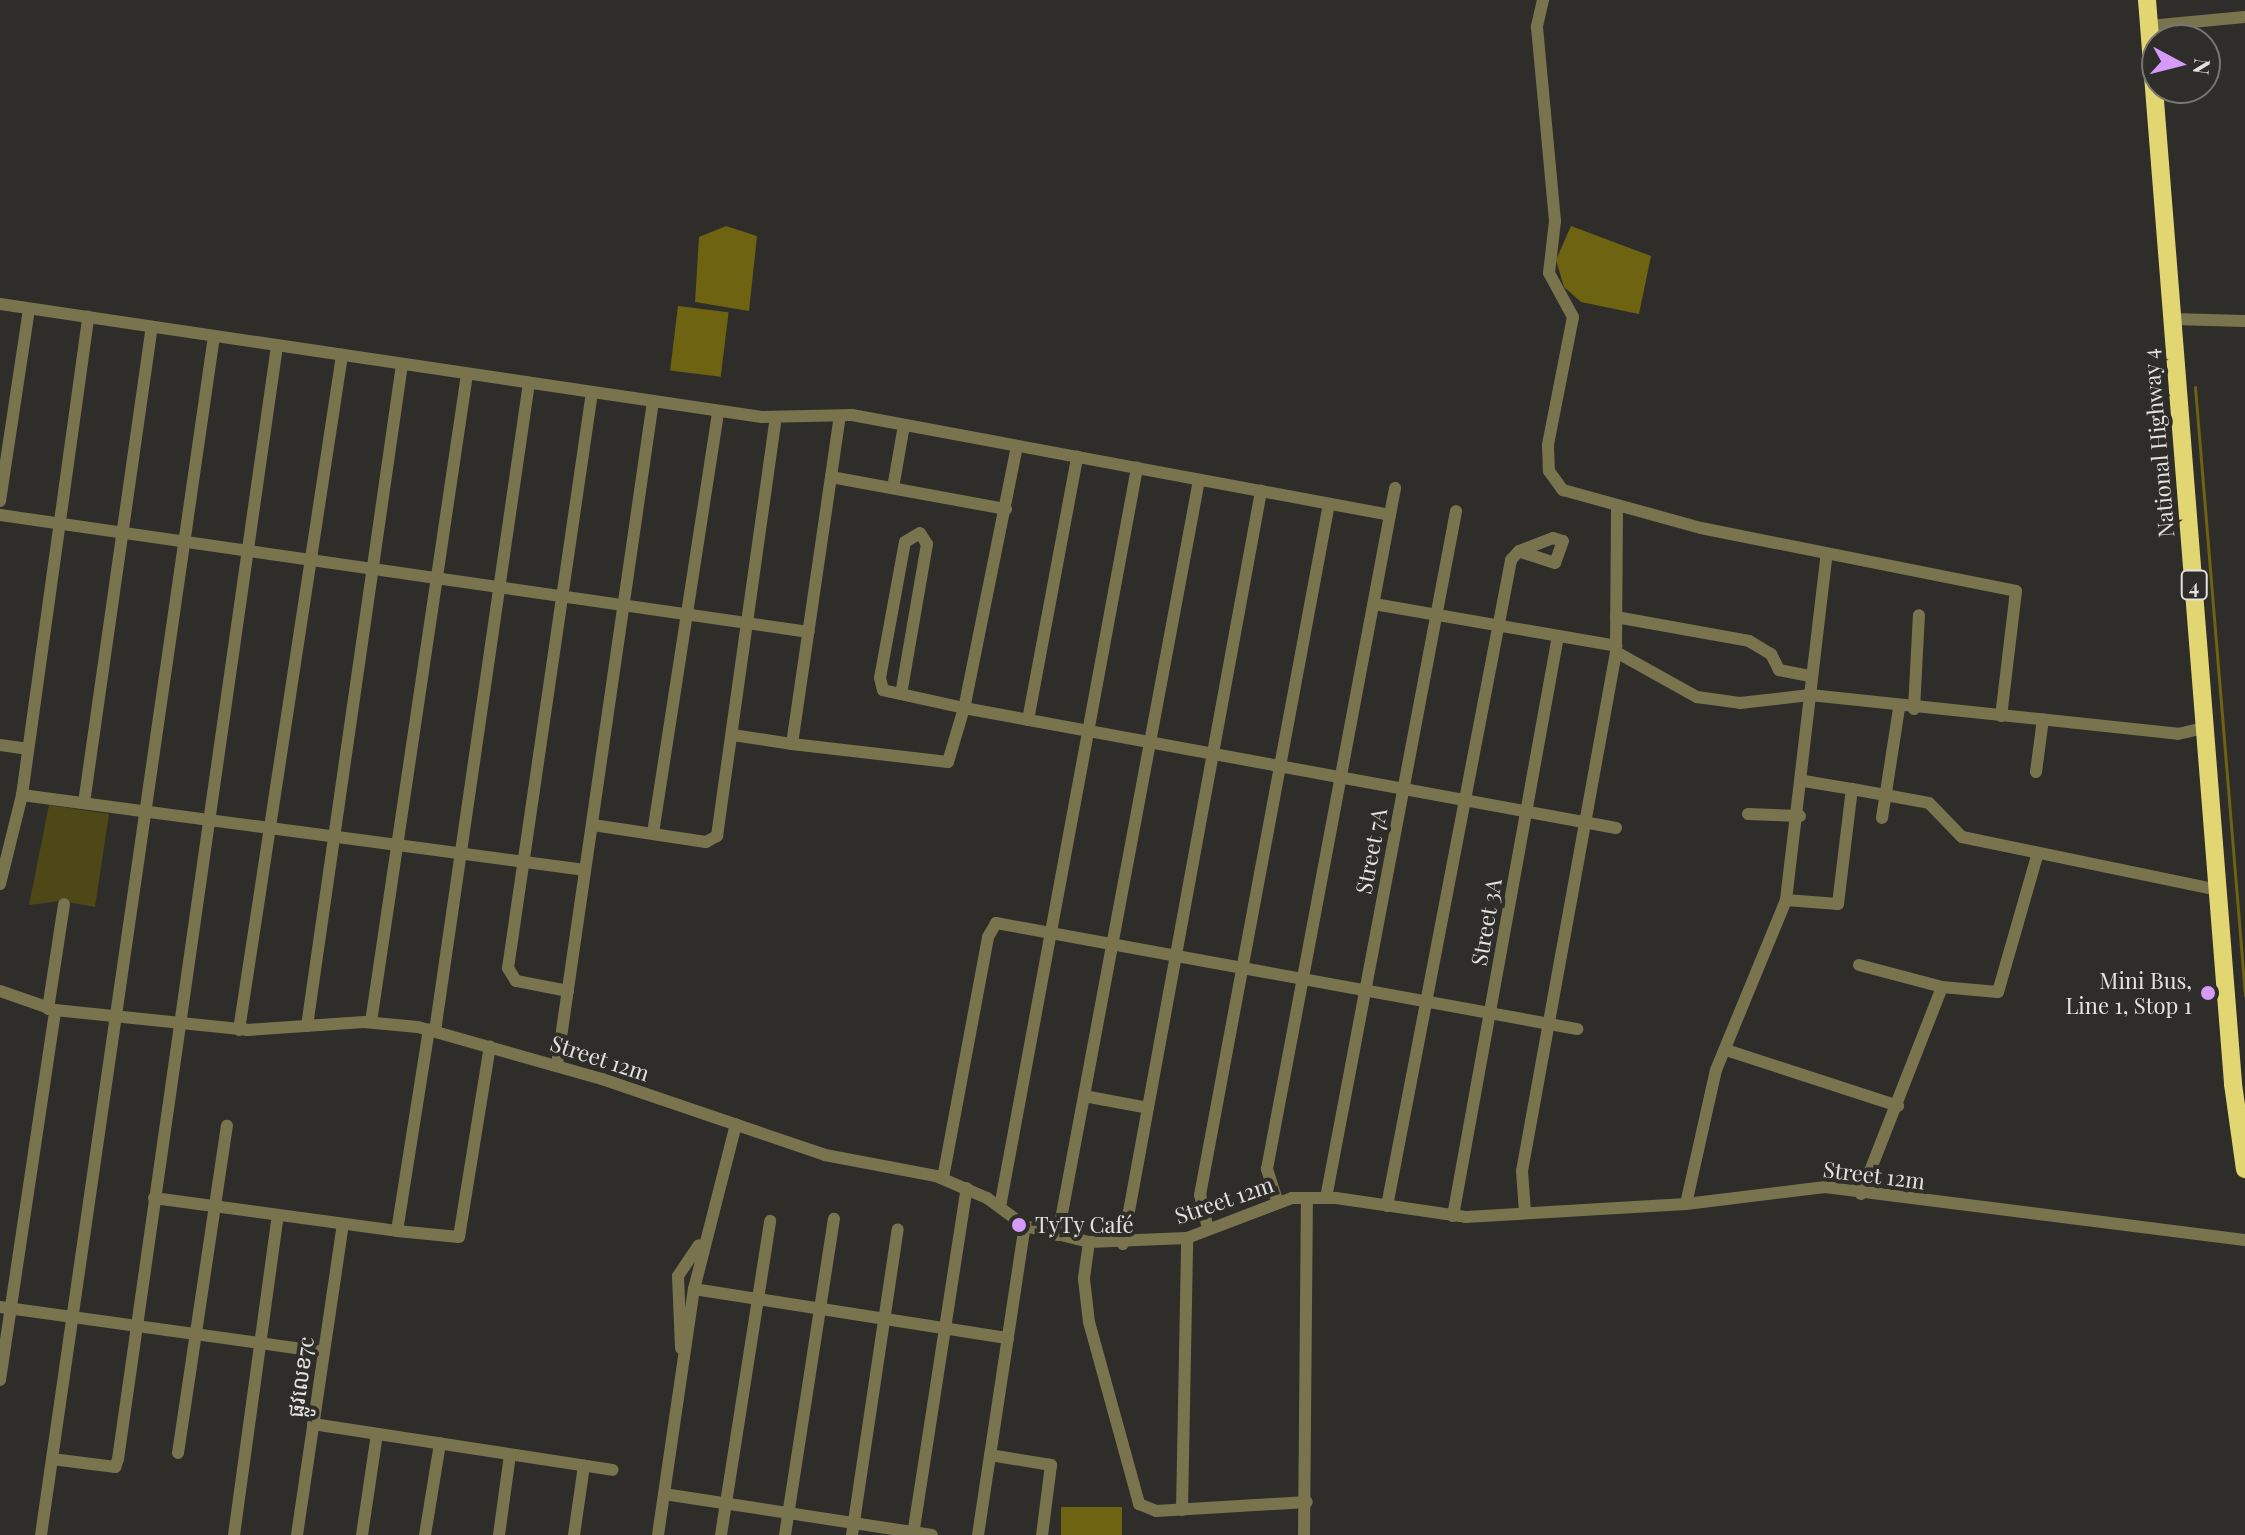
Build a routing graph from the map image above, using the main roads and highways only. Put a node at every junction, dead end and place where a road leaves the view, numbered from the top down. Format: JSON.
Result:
{"nodes":[{"id":1,"x":2147,"y":0,"type":"edge"},
{"id":2,"x":2245,"y":1169,"type":"edge"}],
"edges":[{"from":1,"to":2,"type":"highway","name":"National Highway 4","number":"4"}]}
